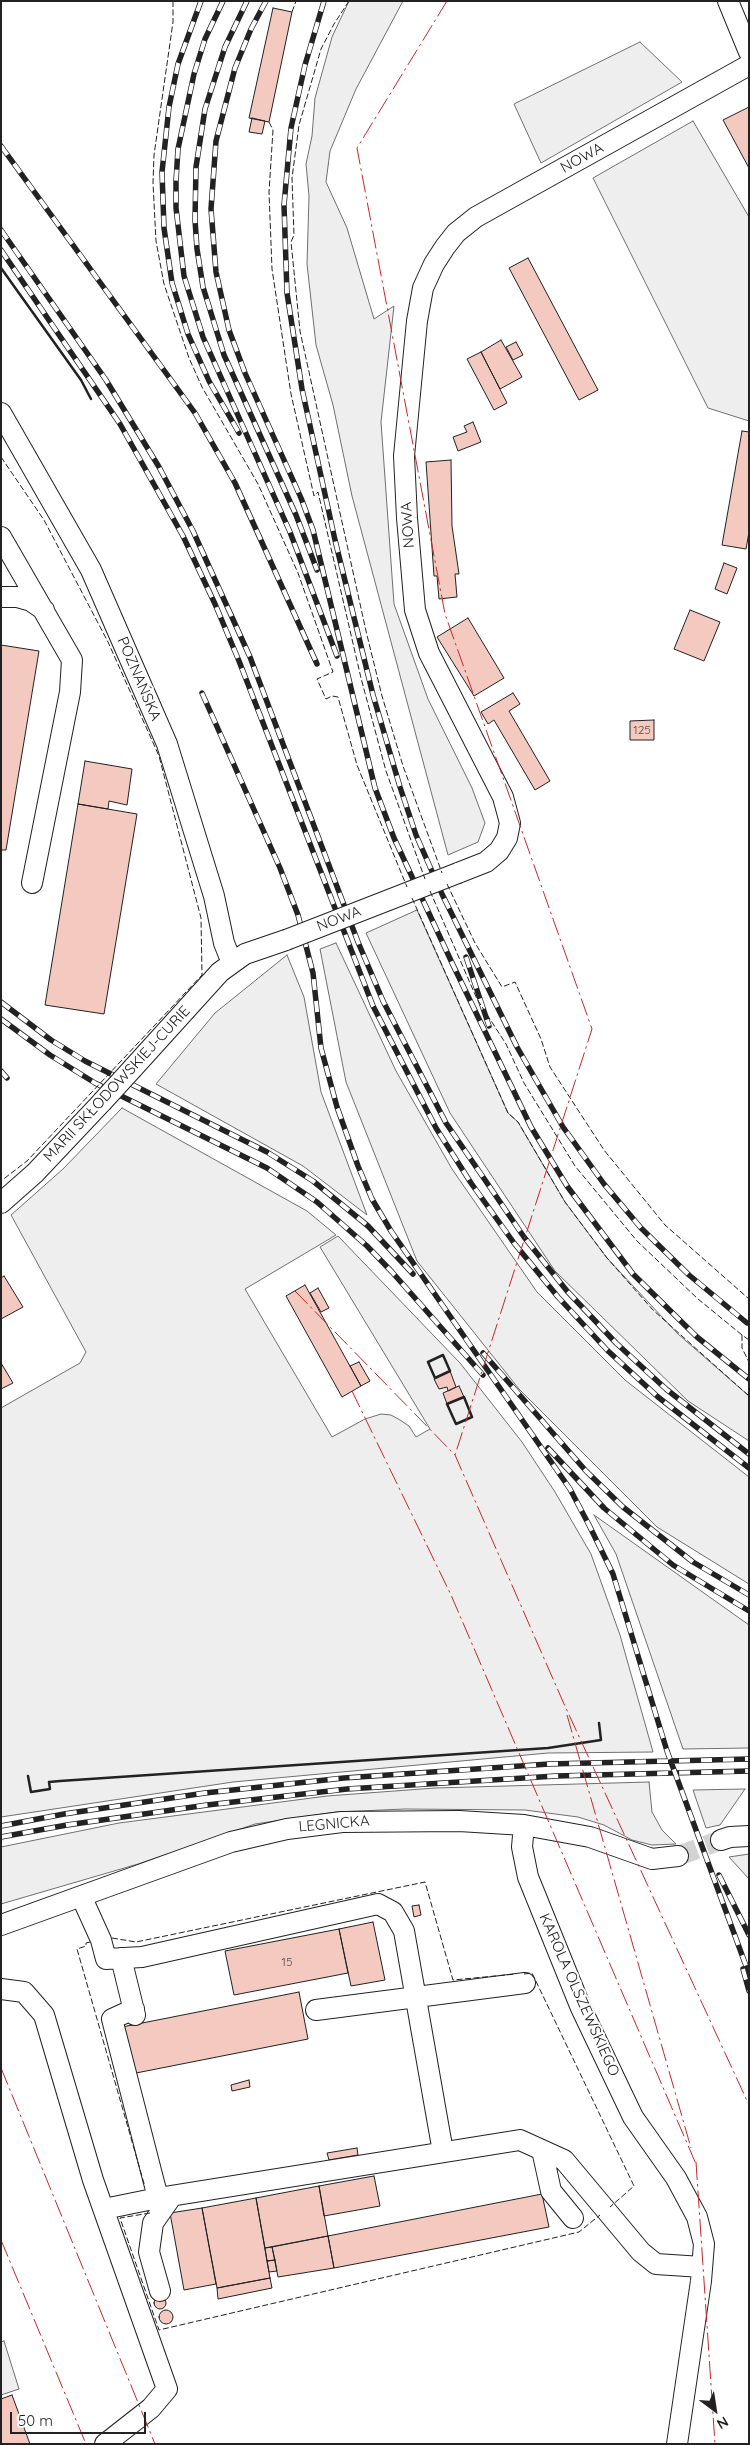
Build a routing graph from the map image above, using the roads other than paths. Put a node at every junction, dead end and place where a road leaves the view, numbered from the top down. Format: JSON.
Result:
{"nodes":[{"id":1,"x":728,"y":1,"type":"edge"},
{"id":2,"x":749,"y":52,"type":"edge"},
{"id":3,"x":749,"y":65,"type":"edge"},
{"id":4,"x":1,"y":413,"type":"edge"},
{"id":5,"x":1,"y":537,"type":"edge"},
{"id":6,"x":1,"y":597,"type":"edge"},
{"id":7,"x":44,"y":610,"type":"junction"},
{"id":8,"x":32,"y":883,"type":"dead end"},
{"id":9,"x":232,"y":963,"type":"junction"},
{"id":10,"x":1,"y":1203,"type":"edge"},
{"id":11,"x":524,"y":1825,"type":"junction"},
{"id":12,"x":749,"y":1836,"type":"edge"},
{"id":13,"x":721,"y":1840,"type":"tunnel mouth"},
{"id":14,"x":678,"y":1856,"type":"tunnel mouth"},
{"id":15,"x":82,"y":1898,"type":"junction"},
{"id":16,"x":1,"y":1925,"type":"edge"},
{"id":17,"x":121,"y":1958,"type":"junction"},
{"id":18,"x":525,"y":1983,"type":"dead end"},
{"id":19,"x":1,"y":1989,"type":"edge"},
{"id":20,"x":416,"y":1997,"type":"junction"},
{"id":21,"x":316,"y":2010,"type":"dead end"},
{"id":22,"x":542,"y":2150,"type":"junction"},
{"id":23,"x":443,"y":2152,"type":"junction"},
{"id":24,"x":159,"y":2198,"type":"junction"},
{"id":25,"x":104,"y":2210,"type":"junction"},
{"id":26,"x":573,"y":2218,"type":"dead end"},
{"id":27,"x":702,"y":2267,"type":"junction"},
{"id":28,"x":160,"y":2291,"type":"dead end"},
{"id":29,"x":105,"y":2444,"type":"edge"},
{"id":30,"x":677,"y":2444,"type":"edge"}],
"edges":[{"from":1,"to":2,"type":"street"},
{"from":3,"to":9,"type":"street","name":"NOWA","bridge":true},
{"from":4,"to":9,"type":"street","name":"POZNAŃSKA"},
{"from":5,"to":7,"type":"street"},
{"from":6,"to":7,"type":"street"},
{"from":7,"to":8,"type":"street"},
{"from":9,"to":10,"type":"street","name":"MARII SKŁODOWSKIEJ-CURIE","bridge":true},
{"from":11,"to":14,"type":"street","name":"LEGNICKA"},
{"from":11,"to":15,"type":"street","name":"LEGNICKA"},
{"from":11,"to":27,"type":"street","name":"KAROLA OLSZEWSKIEGO"},
{"from":12,"to":13,"type":"street"},
{"from":15,"to":16,"type":"street","name":"LEGNICKA"},
{"from":15,"to":17,"type":"street"},
{"from":17,"to":20,"type":"street"},
{"from":17,"to":24,"type":"street"},
{"from":18,"to":20,"type":"street"},
{"from":19,"to":25,"type":"street"},
{"from":20,"to":21,"type":"street"},
{"from":20,"to":23,"type":"street"},
{"from":22,"to":23,"type":"street"},
{"from":22,"to":26,"type":"street"},
{"from":22,"to":27,"type":"street"},
{"from":23,"to":24,"type":"street"},
{"from":24,"to":25,"type":"street"},
{"from":24,"to":28,"type":"street"},
{"from":25,"to":29,"type":"street"},
{"from":27,"to":30,"type":"street","name":"KAROLA OLSZEWSKIEGO"}]}
